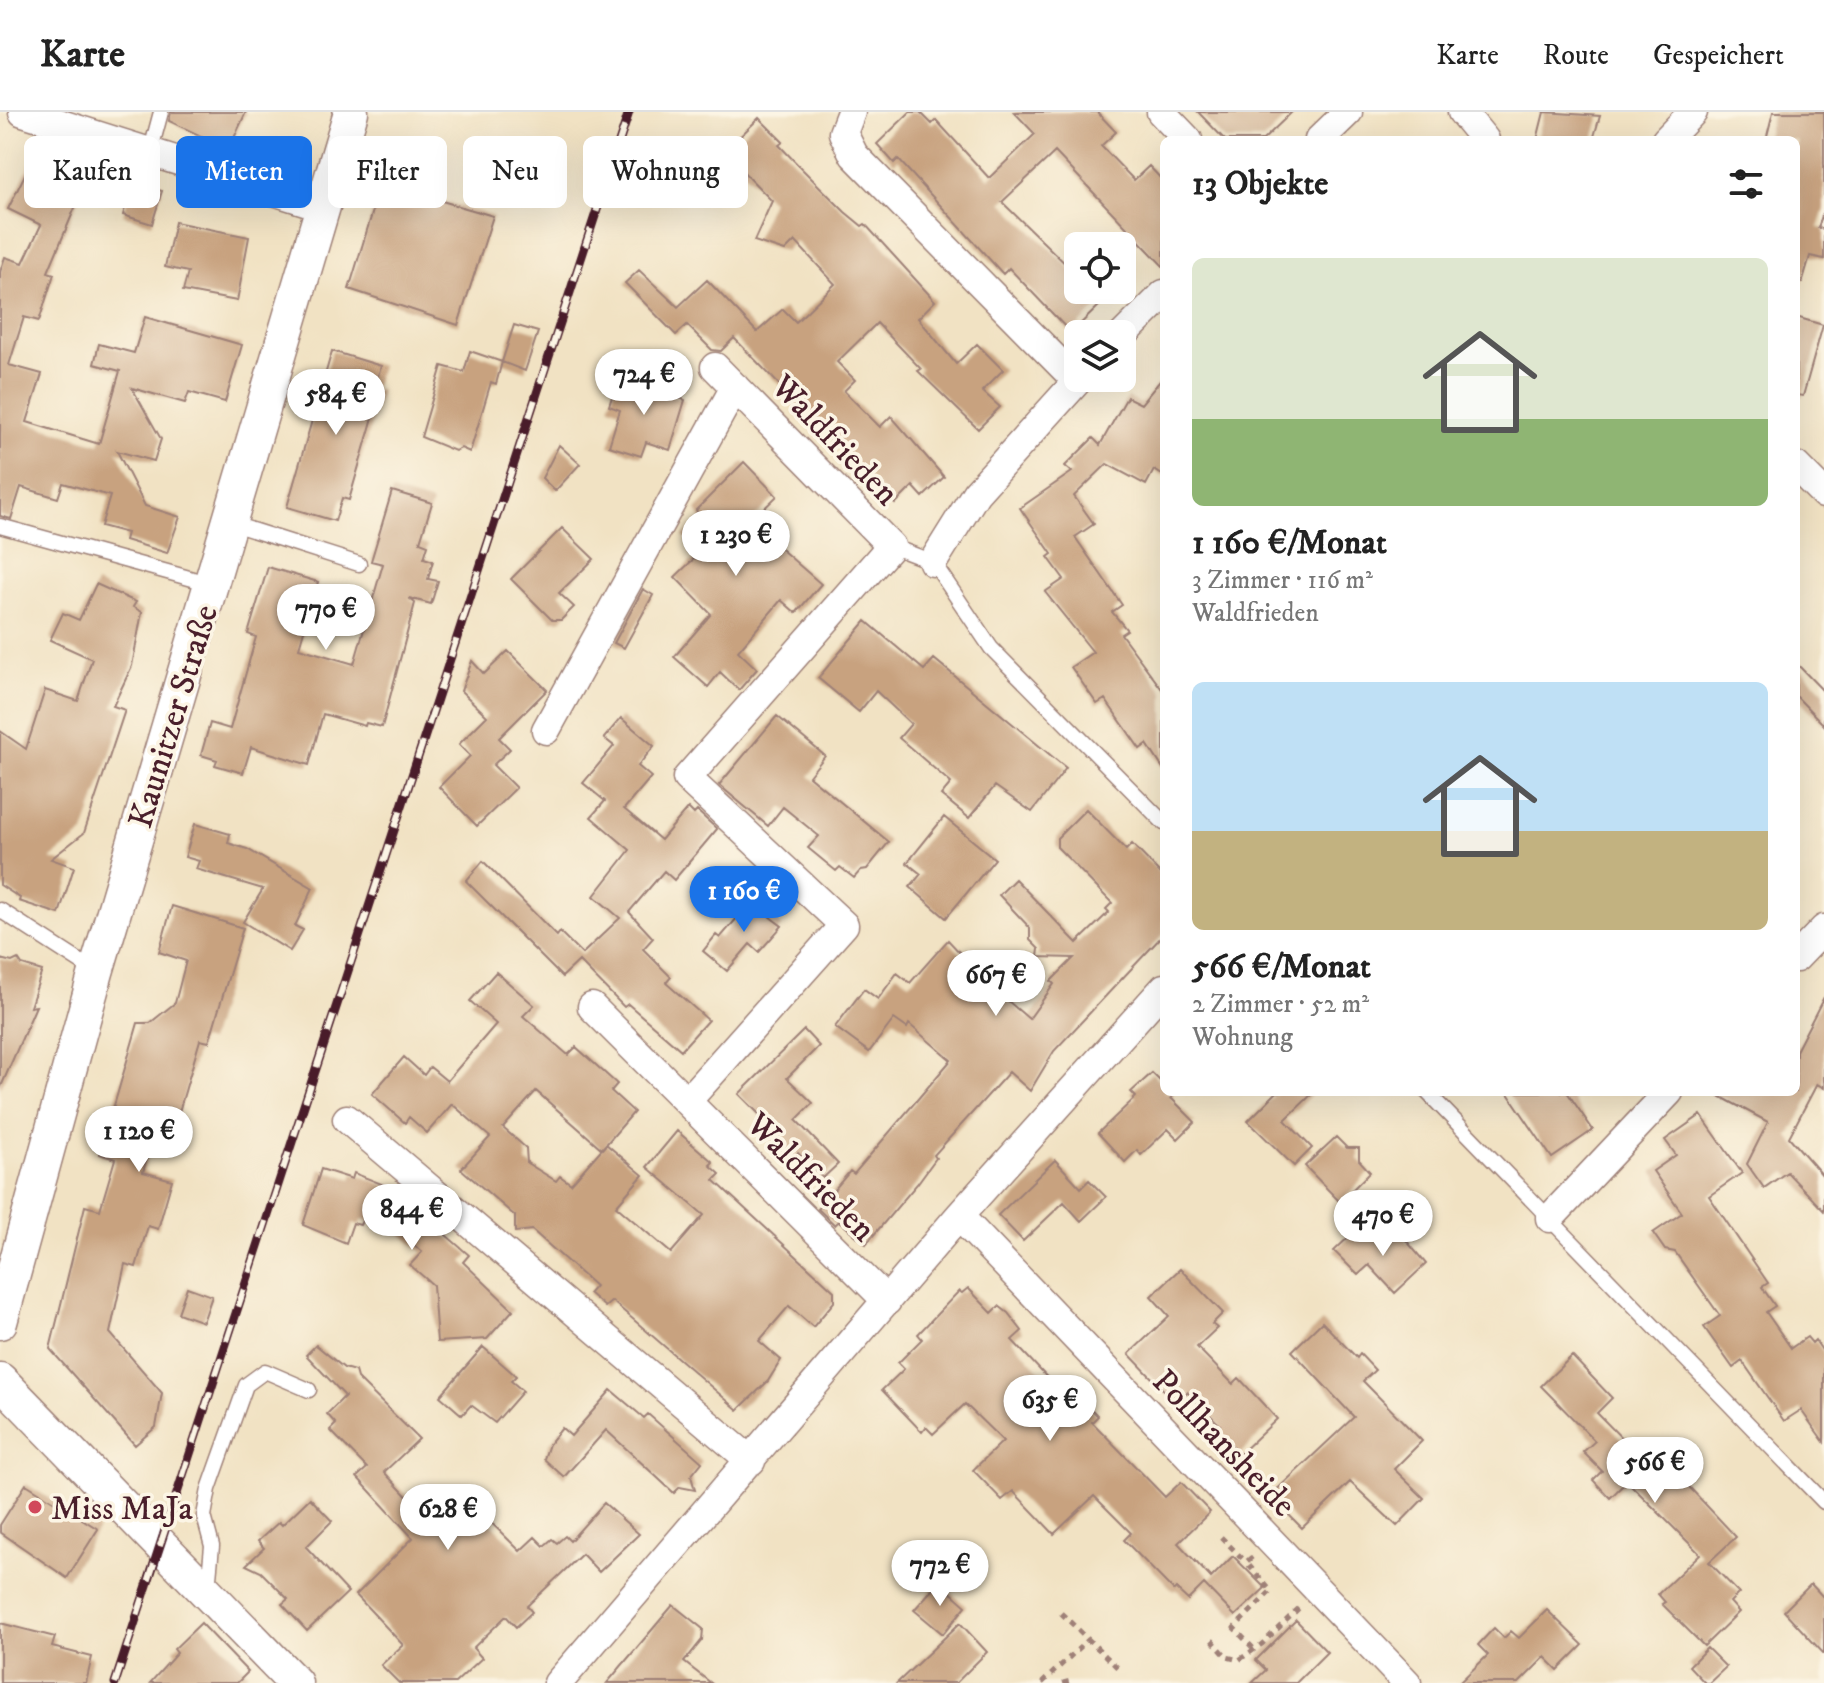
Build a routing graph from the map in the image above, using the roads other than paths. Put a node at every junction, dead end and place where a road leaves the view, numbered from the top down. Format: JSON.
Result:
{"nodes":[{"id":1,"x":23,"y":112,"type":"edge"},
{"id":2,"x":161,"y":112,"type":"edge"},
{"id":3,"x":351,"y":112,"type":"edge"},
{"id":4,"x":851,"y":112,"type":"edge"},
{"id":5,"x":1161,"y":112,"type":"edge"},
{"id":6,"x":1348,"y":112,"type":"edge"},
{"id":7,"x":1462,"y":112,"type":"edge"},
{"id":8,"x":1693,"y":112,"type":"edge"},
{"id":9,"x":97,"y":136,"type":"edge"},
{"id":10,"x":155,"y":136,"type":"edge"},
{"id":11,"x":1184,"y":136,"type":"edge"},
{"id":12,"x":1323,"y":136,"type":"edge"},
{"id":13,"x":1482,"y":136,"type":"edge"},
{"id":14,"x":1670,"y":136,"type":"edge"},
{"id":15,"x":160,"y":156,"type":"edge"},
{"id":16,"x":324,"y":207,"type":"junction"},
{"id":17,"x":1160,"y":298,"type":"edge"},
{"id":18,"x":1136,"y":322,"type":"edge"},
{"id":19,"x":1064,"y":365,"type":"edge"},
{"id":20,"x":715,"y":367,"type":"dead end"},
{"id":21,"x":735,"y":387,"type":"junction"},
{"id":22,"x":1068,"y":392,"type":"edge"},
{"id":23,"x":1800,"y":470,"type":"edge"},
{"id":24,"x":1824,"y":494,"type":"edge"},
{"id":25,"x":230,"y":523,"type":"junction"},
{"id":26,"x":0,"y":526,"type":"edge"},
{"id":27,"x":891,"y":546,"type":"junction"},
{"id":28,"x":933,"y":562,"type":"junction"},
{"id":29,"x":359,"y":564,"type":"dead end"},
{"id":30,"x":212,"y":584,"type":"junction"},
{"id":31,"x":546,"y":730,"type":"dead end"},
{"id":32,"x":1160,"y":819,"type":"edge"},
{"id":33,"x":0,"y":910,"type":"edge"},
{"id":34,"x":1824,"y":929,"type":"edge"},
{"id":35,"x":1800,"y":954,"type":"edge"},
{"id":36,"x":96,"y":972,"type":"junction"},
{"id":37,"x":1160,"y":992,"type":"edge"},
{"id":38,"x":592,"y":1007,"type":"dead end"},
{"id":39,"x":1431,"y":1096,"type":"edge"},
{"id":40,"x":1665,"y":1096,"type":"edge"},
{"id":41,"x":687,"y":1101,"type":"junction"},
{"id":42,"x":347,"y":1119,"type":"dead end"},
{"id":43,"x":959,"y":1216,"type":"junction"},
{"id":44,"x":1550,"y":1218,"type":"junction"},
{"id":45,"x":887,"y":1301,"type":"junction"},
{"id":46,"x":0,"y":1322,"type":"edge"},
{"id":47,"x":0,"y":1380,"type":"edge"},
{"id":48,"x":309,"y":1390,"type":"dead end"},
{"id":49,"x":751,"y":1461,"type":"junction"},
{"id":50,"x":1824,"y":1502,"type":"edge"},
{"id":51,"x":208,"y":1592,"type":"junction"},
{"id":52,"x":295,"y":1683,"type":"edge"},
{"id":53,"x":558,"y":1683,"type":"edge"},
{"id":54,"x":1407,"y":1683,"type":"edge"}],
"edges":[{"from":1,"to":9,"type":"street"},
{"from":2,"to":10,"type":"lane"},
{"from":3,"to":16,"type":"street","name":"Kaunitzer Straße"},
{"from":4,"to":19,"type":"street"},
{"from":5,"to":11,"type":"street"},
{"from":6,"to":12,"type":"street"},
{"from":7,"to":13,"type":"street"},
{"from":8,"to":14,"type":"street"},
{"from":15,"to":16,"type":"street"},
{"from":16,"to":25,"type":"street","name":"Kaunitzer Straße"},
{"from":17,"to":18,"type":"street"},
{"from":20,"to":21,"type":"street","name":"Waldfrieden"},
{"from":21,"to":27,"type":"street","name":"Waldfrieden"},
{"from":21,"to":31,"type":"street","name":"Waldfrieden"},
{"from":22,"to":28,"type":"street"},
{"from":23,"to":24,"type":"street"},
{"from":25,"to":29,"type":"lane"},
{"from":25,"to":30,"type":"street","name":"Kaunitzer Straße"},
{"from":26,"to":30,"type":"lane"},
{"from":27,"to":28,"type":"lane"},
{"from":27,"to":41,"type":"street","name":"Waldfrieden"},
{"from":28,"to":32,"type":"lane"},
{"from":30,"to":36,"type":"street","name":"Kaunitzer Straße"},
{"from":33,"to":36,"type":"lane"},
{"from":34,"to":35,"type":"street"},
{"from":36,"to":46,"type":"street","name":"Kaunitzer Straße"},
{"from":37,"to":43,"type":"street"},
{"from":38,"to":41,"type":"street","name":"Waldfrieden"},
{"from":39,"to":44,"type":"lane"},
{"from":40,"to":44,"type":"street"},
{"from":41,"to":45,"type":"street","name":"Waldfrieden"},
{"from":42,"to":49,"type":"street"},
{"from":43,"to":45,"type":"street"},
{"from":43,"to":54,"type":"street","name":"Pollhansheide"},
{"from":44,"to":50,"type":"lane"},
{"from":45,"to":49,"type":"street"},
{"from":47,"to":51,"type":"street"},
{"from":48,"to":51,"type":"lane"},
{"from":49,"to":53,"type":"street"},
{"from":51,"to":52,"type":"street"}]}
